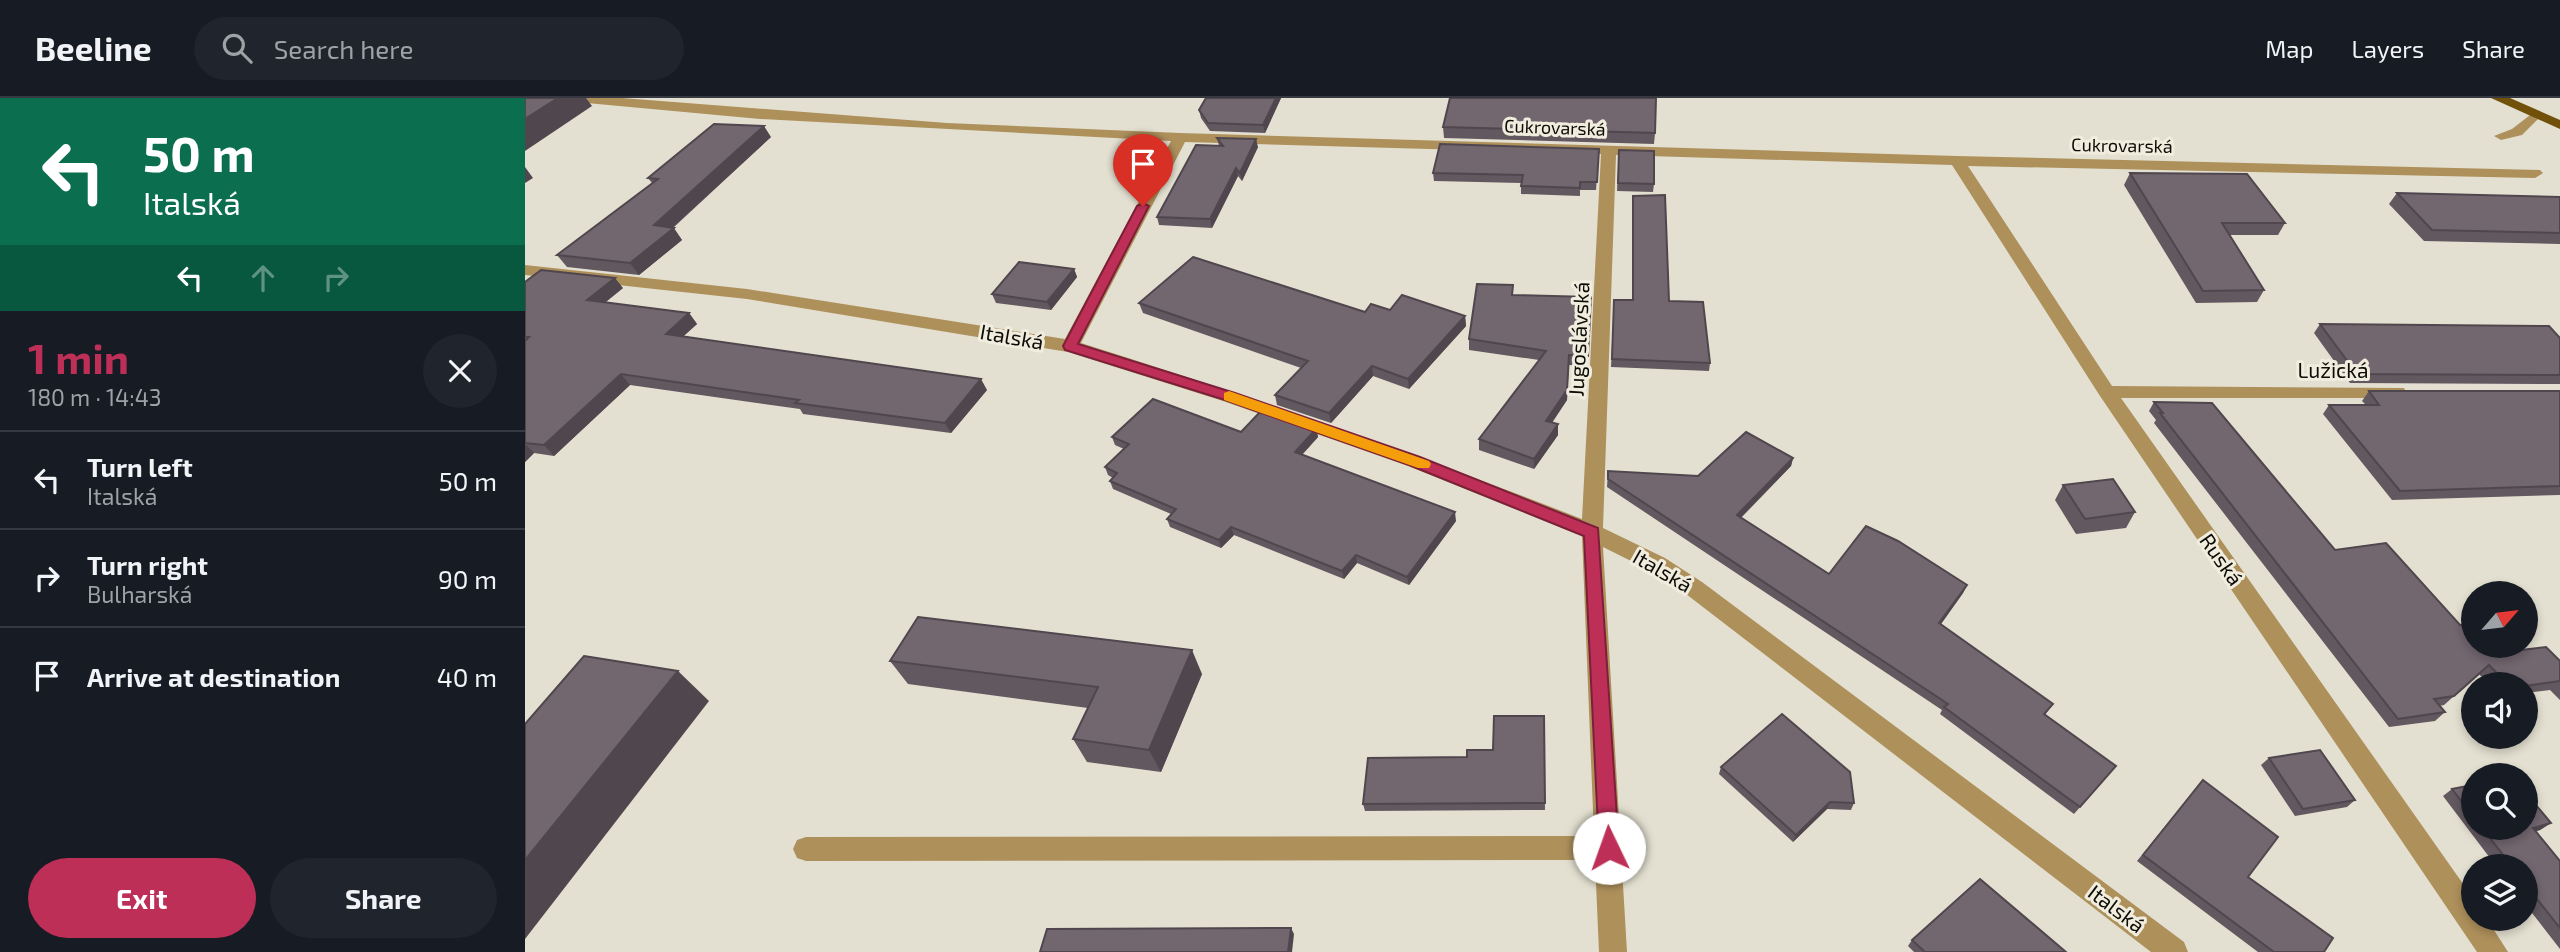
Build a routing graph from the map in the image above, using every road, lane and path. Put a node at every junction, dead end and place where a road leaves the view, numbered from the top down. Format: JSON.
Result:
{"nodes":[{"id":1,"x":576,"y":98,"type":"edge"},
{"id":2,"x":2491,"y":98,"type":"edge"},
{"id":3,"x":2498,"y":98,"type":"edge"},
{"id":4,"x":2512,"y":106,"type":"junction"},
{"id":5,"x":2534,"y":116,"type":"junction"},
{"id":6,"x":2558,"y":123,"type":"edge"},
{"id":7,"x":1180,"y":136,"type":"junction"},
{"id":8,"x":2501,"y":136,"type":"dead end"},
{"id":9,"x":1609,"y":148,"type":"junction"},
{"id":10,"x":1957,"y":161,"type":"junction"},
{"id":11,"x":2535,"y":173,"type":"dead end"},
{"id":12,"x":526,"y":271,"type":"edge"},
{"id":13,"x":1070,"y":346,"type":"junction"},
{"id":14,"x":2107,"y":392,"type":"junction"},
{"id":15,"x":2423,"y":392,"type":"edge"},
{"id":16,"x":1592,"y":532,"type":"junction"},
{"id":17,"x":1609,"y":848,"type":"junction"},
{"id":18,"x":806,"y":849,"type":"dead end"},
{"id":19,"x":1613,"y":952,"type":"edge"},
{"id":20,"x":2174,"y":952,"type":"edge"},
{"id":21,"x":2494,"y":952,"type":"edge"}],
"edges":[{"from":1,"to":7,"type":"street","name":"Cukrovarská"},
{"from":2,"to":4,"type":"main road"},
{"from":3,"to":4,"type":"main road"},
{"from":4,"to":5,"type":"main road"},
{"from":5,"to":6,"type":"main road"},
{"from":5,"to":8,"type":"street"},
{"from":7,"to":9,"type":"street","name":"Cukrovarská"},
{"from":7,"to":13,"type":"street"},
{"from":9,"to":10,"type":"street","name":"Cukrovarská"},
{"from":9,"to":16,"type":"street","name":"Jugoslávská"},
{"from":10,"to":11,"type":"street","name":"Cukrovarská"},
{"from":10,"to":14,"type":"street","name":"Ruská"},
{"from":12,"to":13,"type":"street","name":"Italská"},
{"from":13,"to":16,"type":"street","name":"Italská"},
{"from":14,"to":15,"type":"street","name":"Lužická"},
{"from":14,"to":21,"type":"street","name":"Ruská"},
{"from":16,"to":17,"type":"street","name":"Jugoslávská"},
{"from":16,"to":20,"type":"street","name":"Italská"},
{"from":17,"to":18,"type":"street"},
{"from":17,"to":19,"type":"street","name":"Jugoslávská"}]}
